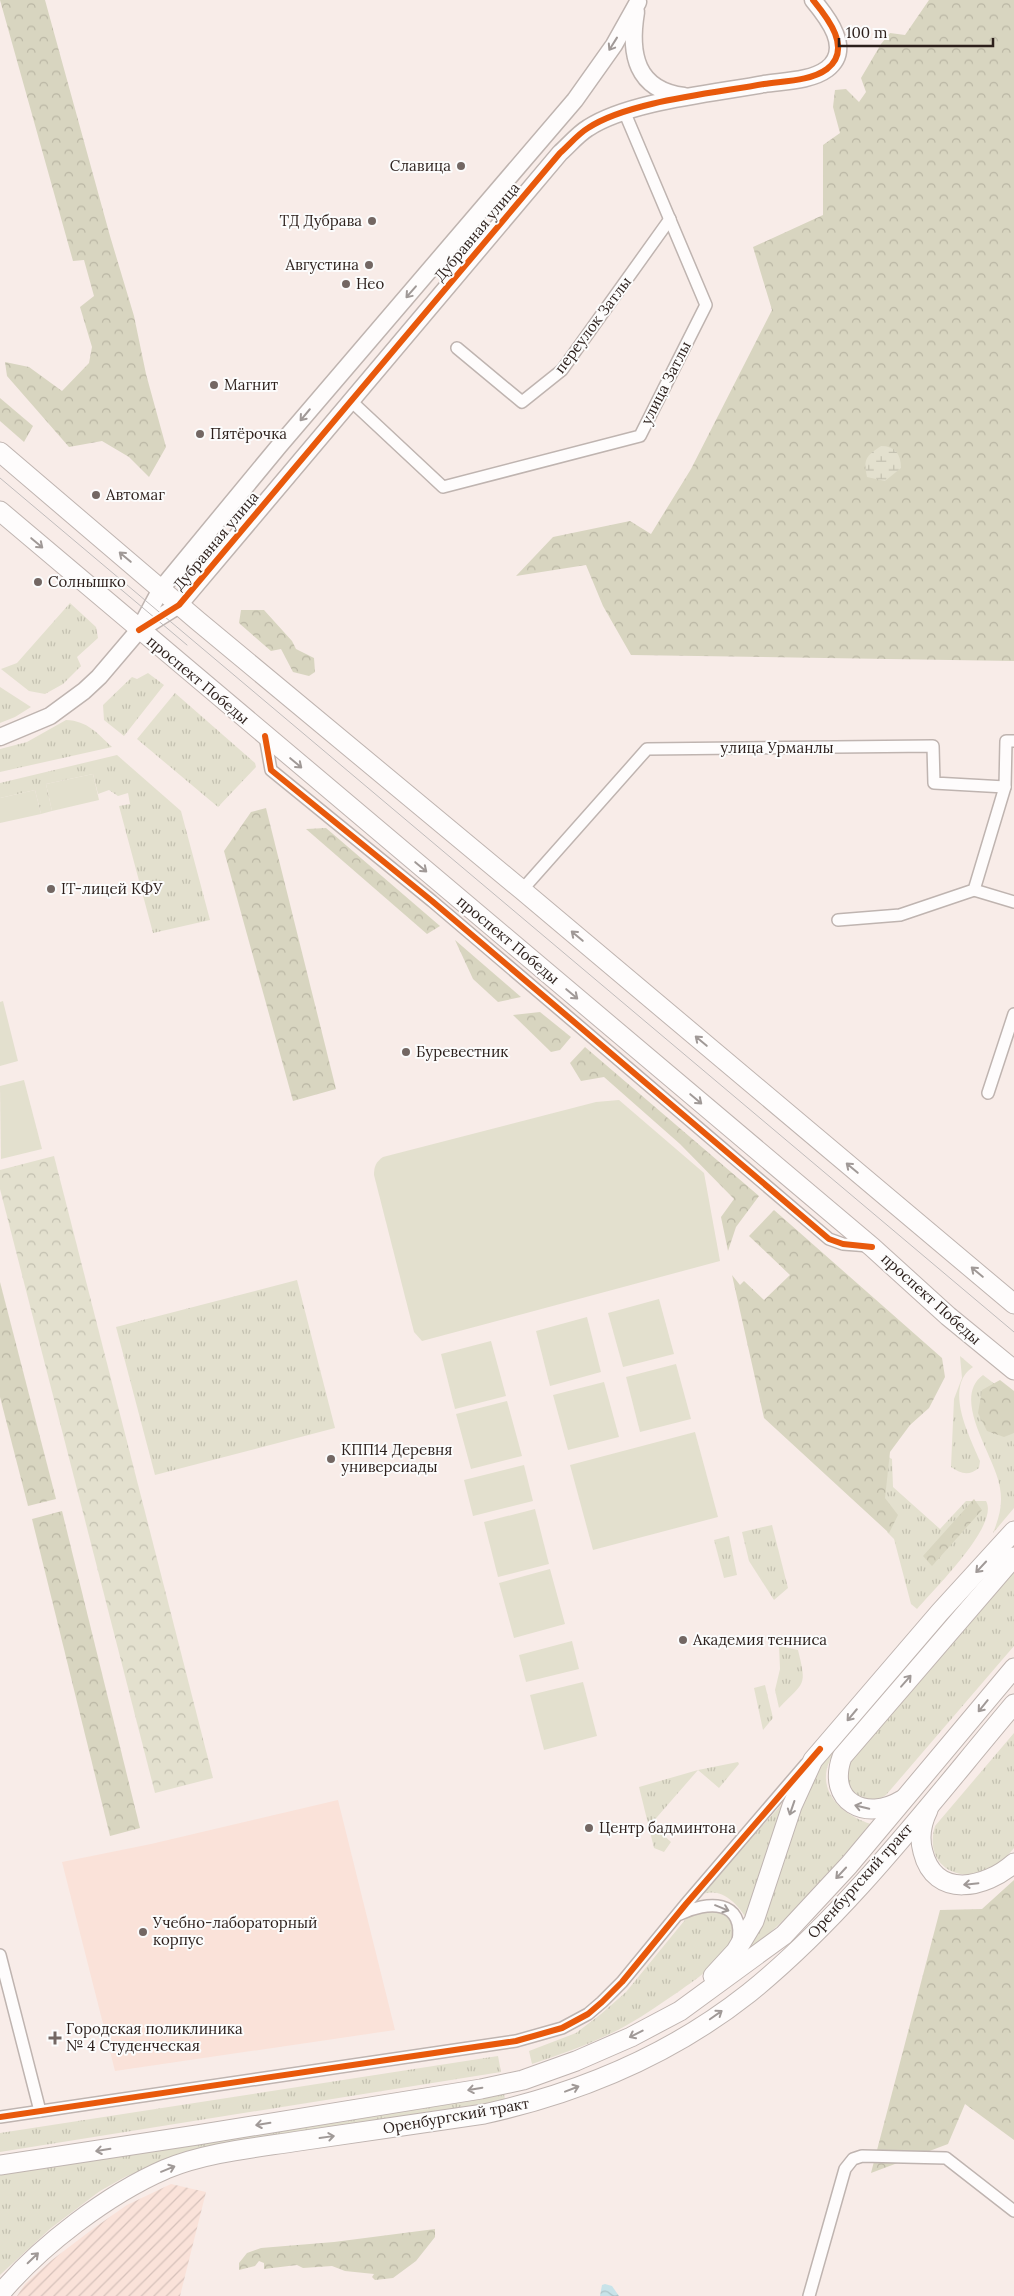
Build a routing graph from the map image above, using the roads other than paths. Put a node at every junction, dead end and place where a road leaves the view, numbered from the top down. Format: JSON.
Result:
{"nodes":[{"id":1,"x":813,"y":0,"type":"edge"},
{"id":2,"x":638,"y":1,"type":"edge"},
{"id":3,"x":689,"y":97,"type":"junction"},
{"id":4,"x":624,"y":111,"type":"junction"},
{"id":5,"x":670,"y":219,"type":"junction"},
{"id":6,"x":457,"y":348,"type":"dead end"},
{"id":7,"x":351,"y":401,"type":"junction"},
{"id":8,"x":279,"y":446,"type":"junction"},
{"id":9,"x":0,"y":452,"type":"edge"},
{"id":10,"x":299,"y":462,"type":"junction"},
{"id":11,"x":0,"y":512,"type":"edge"},
{"id":12,"x":161,"y":589,"type":"junction"},
{"id":13,"x":179,"y":605,"type":"junction"},
{"id":14,"x":139,"y":630,"type":"junction"},
{"id":15,"x":264,"y":736,"type":"junction"},
{"id":16,"x":0,"y":737,"type":"edge"},
{"id":17,"x":1014,"y":742,"type":"edge"},
{"id":18,"x":1004,"y":787,"type":"junction"},
{"id":19,"x":522,"y":890,"type":"junction"},
{"id":20,"x":974,"y":890,"type":"junction"},
{"id":21,"x":1014,"y":902,"type":"edge"},
{"id":22,"x":838,"y":920,"type":"dead end"},
{"id":23,"x":1014,"y":1014,"type":"edge"},
{"id":24,"x":988,"y":1093,"type":"dead end"},
{"id":25,"x":872,"y":1246,"type":"junction"},
{"id":26,"x":1014,"y":1304,"type":"edge"},
{"id":27,"x":1014,"y":1370,"type":"edge"},
{"id":28,"x":1014,"y":1531,"type":"edge"},
{"id":29,"x":1014,"y":1557,"type":"edge"},
{"id":30,"x":1014,"y":1668,"type":"edge"},
{"id":31,"x":1014,"y":1704,"type":"edge"},
{"id":32,"x":820,"y":1749,"type":"junction"},
{"id":33,"x":908,"y":1796,"type":"junction"},
{"id":34,"x":936,"y":1797,"type":"junction"},
{"id":35,"x":1014,"y":1863,"type":"edge"},
{"id":36,"x":676,"y":1915,"type":"junction"},
{"id":37,"x":736,"y":1951,"type":"junction"},
{"id":38,"x":0,"y":1955,"type":"edge"},
{"id":39,"x":680,"y":2012,"type":"junction"},
{"id":40,"x":523,"y":2080,"type":"junction"},
{"id":41,"x":526,"y":2104,"type":"junction"},
{"id":42,"x":40,"y":2111,"type":"junction"},
{"id":43,"x":0,"y":2117,"type":"edge"},
{"id":44,"x":0,"y":2165,"type":"edge"},
{"id":45,"x":1014,"y":2211,"type":"edge"},
{"id":46,"x":0,"y":2294,"type":"edge"},
{"id":47,"x":809,"y":2296,"type":"edge"}],
"edges":[{"from":1,"to":3,"type":"street","name":"Дубравная улица"},
{"from":2,"to":3,"type":"street","name":"Дубравная улица"},
{"from":2,"to":8,"type":"street","name":"Дубравная улица","one_way":true},
{"from":3,"to":4,"type":"street","name":"Дубравная улица"},
{"from":4,"to":5,"type":"street","name":"улица Затлы"},
{"from":4,"to":7,"type":"street","name":"Дубравная улица"},
{"from":5,"to":6,"type":"street","name":"переулок Затлы"},
{"from":5,"to":7,"type":"street","name":"улица Затлы"},
{"from":7,"to":10,"type":"street","name":"Дубравная улица"},
{"from":8,"to":10,"type":"street"},
{"from":8,"to":12,"type":"street","name":"Дубравная улица"},
{"from":12,"to":9,"type":"main road","one_way":true},
{"from":10,"to":13,"type":"street","name":"Дубравная улица"},
{"from":11,"to":14,"type":"main road","name":"проспект Победы","one_way":true},
{"from":12,"to":13,"type":"main road"},
{"from":12,"to":14,"type":"street","name":"Дубравная улица"},
{"from":13,"to":14,"type":"street","name":"Дубравная улица"},
{"from":13,"to":19,"type":"main road"},
{"from":14,"to":15,"type":"main road","name":"проспект Победы"},
{"from":14,"to":16,"type":"street"},
{"from":15,"to":25,"type":"main road","name":"проспект Победы","one_way":true},
{"from":15,"to":25,"type":"street"},
{"from":17,"to":18,"type":"street"},
{"from":18,"to":19,"type":"street","name":"улица Урманлы"},
{"from":18,"to":20,"type":"street"},
{"from":26,"to":19,"type":"main road","one_way":true},
{"from":20,"to":21,"type":"street"},
{"from":20,"to":22,"type":"street"},
{"from":23,"to":24,"type":"street"},
{"from":25,"to":27,"type":"main road","name":"проспект Победы"},
{"from":28,"to":32,"type":"main road","one_way":true},
{"from":33,"to":29,"type":"main road","one_way":true},
{"from":30,"to":33,"type":"main road","name":"Оренбургский тракт","one_way":true},
{"from":31,"to":34,"type":"main road","name":"Оренбургский тракт"},
{"from":32,"to":36,"type":"street"},
{"from":32,"to":37,"type":"main road","one_way":true},
{"from":33,"to":39,"type":"main road","name":"Оренбургский тракт","one_way":true},
{"from":35,"to":34,"type":"main road","one_way":true},
{"from":41,"to":34,"type":"main road","name":"Оренбургский тракт","one_way":true},
{"from":36,"to":37,"type":"street","one_way":true},
{"from":36,"to":42,"type":"street"},
{"from":37,"to":39,"type":"main road"},
{"from":38,"to":42,"type":"street"},
{"from":39,"to":40,"type":"main road","name":"Оренбургский тракт","one_way":true},
{"from":40,"to":41,"type":"main road"},
{"from":40,"to":44,"type":"main road","name":"Оренбургский тракт","one_way":true},
{"from":46,"to":41,"type":"main road","name":"Оренбургский тракт","one_way":true},
{"from":42,"to":43,"type":"street"},
{"from":45,"to":47,"type":"street"}]}
